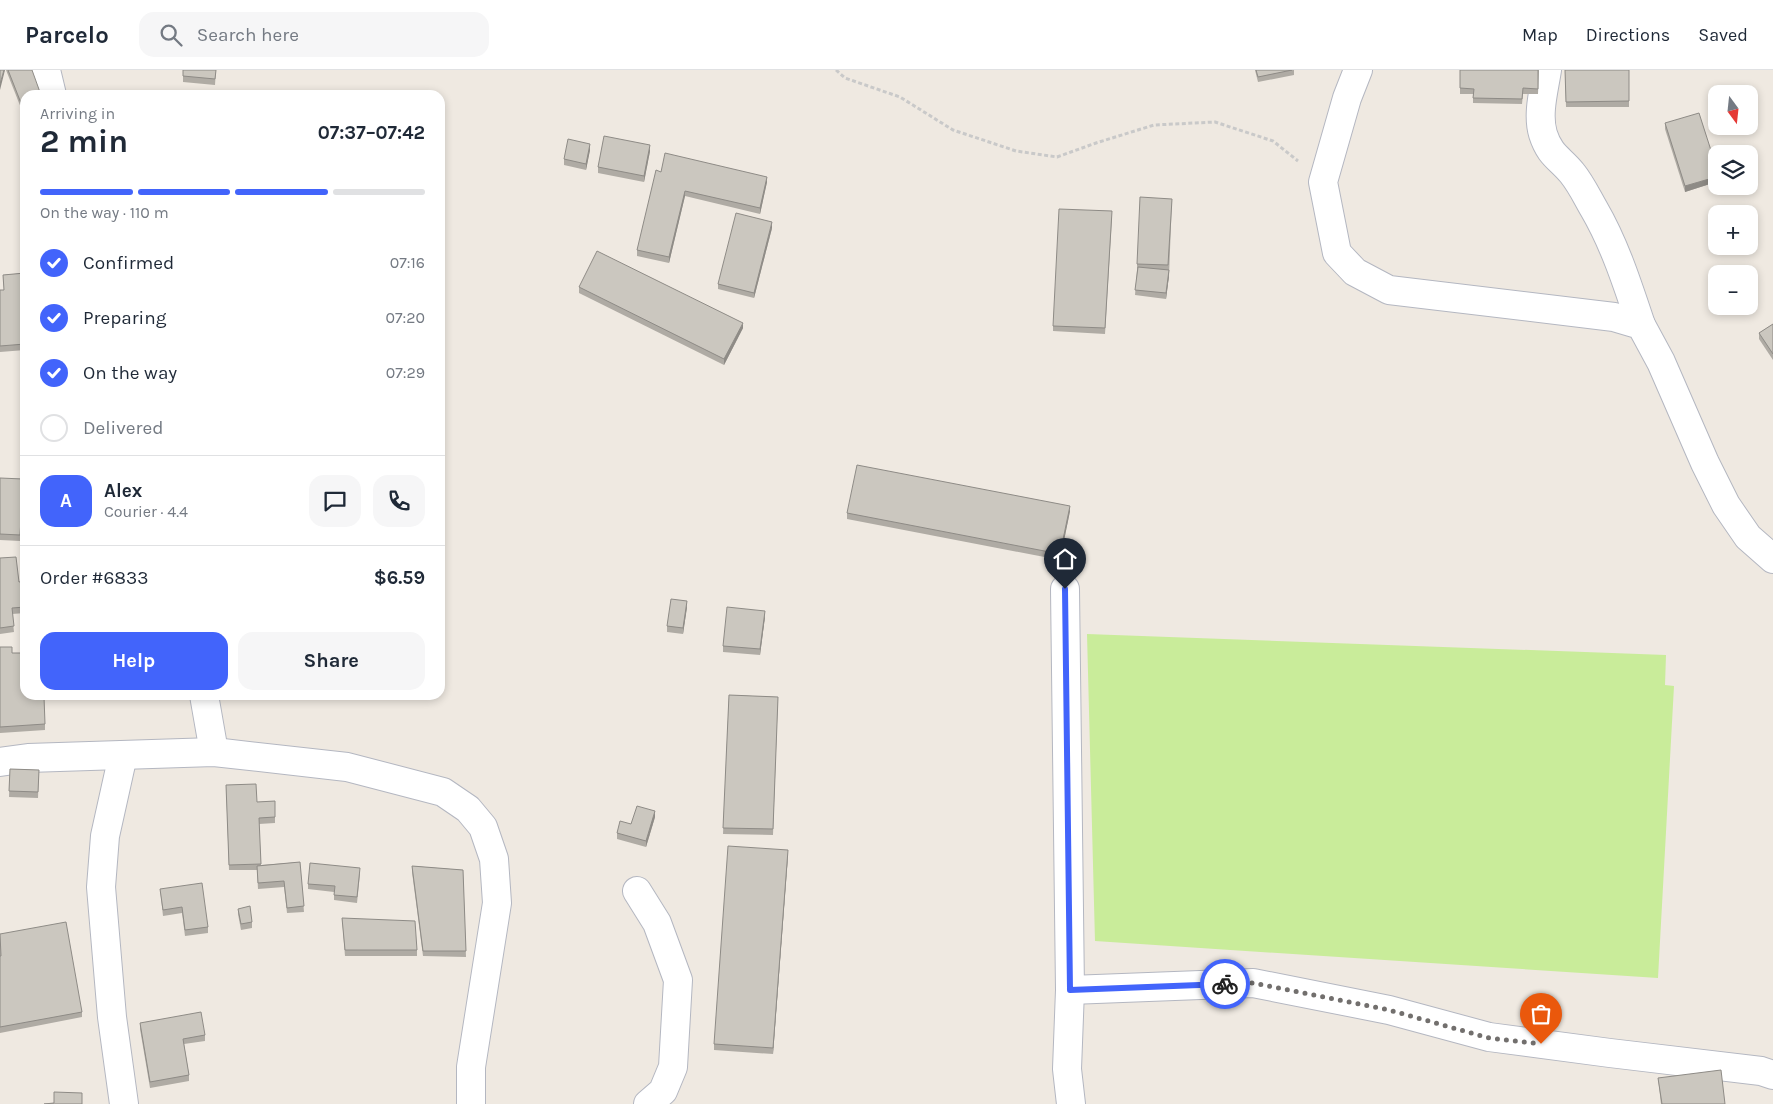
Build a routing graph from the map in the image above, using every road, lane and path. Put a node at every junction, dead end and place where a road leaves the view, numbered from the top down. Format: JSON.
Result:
{"nodes":[{"id":1,"x":46,"y":70,"type":"edge"},
{"id":2,"x":836,"y":70,"type":"edge"},
{"id":3,"x":1358,"y":70,"type":"edge"},
{"id":4,"x":1547,"y":70,"type":"edge"},
{"id":5,"x":51,"y":90,"type":"edge"},
{"id":6,"x":1323,"y":182,"type":"junction"},
{"id":7,"x":1641,"y":325,"type":"junction"},
{"id":8,"x":1773,"y":559,"type":"edge"},
{"id":9,"x":1065,"y":589,"type":"dead end"},
{"id":10,"x":205,"y":700,"type":"edge"},
{"id":11,"x":214,"y":752,"type":"junction"},
{"id":12,"x":122,"y":755,"type":"junction"},
{"id":13,"x":0,"y":762,"type":"edge"},
{"id":14,"x":637,"y":891,"type":"dead end"},
{"id":15,"x":1070,"y":990,"type":"junction"},
{"id":16,"x":1773,"y":1075,"type":"edge"},
{"id":17,"x":124,"y":1104,"type":"edge"},
{"id":18,"x":471,"y":1104,"type":"edge"},
{"id":19,"x":648,"y":1104,"type":"edge"},
{"id":20,"x":1070,"y":1104,"type":"edge"}],
"edges":[{"from":1,"to":5,"type":"street"},
{"from":2,"to":6,"type":"path"},
{"from":3,"to":6,"type":"street"},
{"from":4,"to":7,"type":"street"},
{"from":6,"to":7,"type":"street"},
{"from":7,"to":8,"type":"street"},
{"from":9,"to":15,"type":"street"},
{"from":10,"to":11,"type":"street"},
{"from":11,"to":12,"type":"street"},
{"from":11,"to":18,"type":"street"},
{"from":12,"to":13,"type":"street"},
{"from":12,"to":17,"type":"street"},
{"from":14,"to":19,"type":"street"},
{"from":15,"to":16,"type":"street"},
{"from":15,"to":20,"type":"street"}]}
